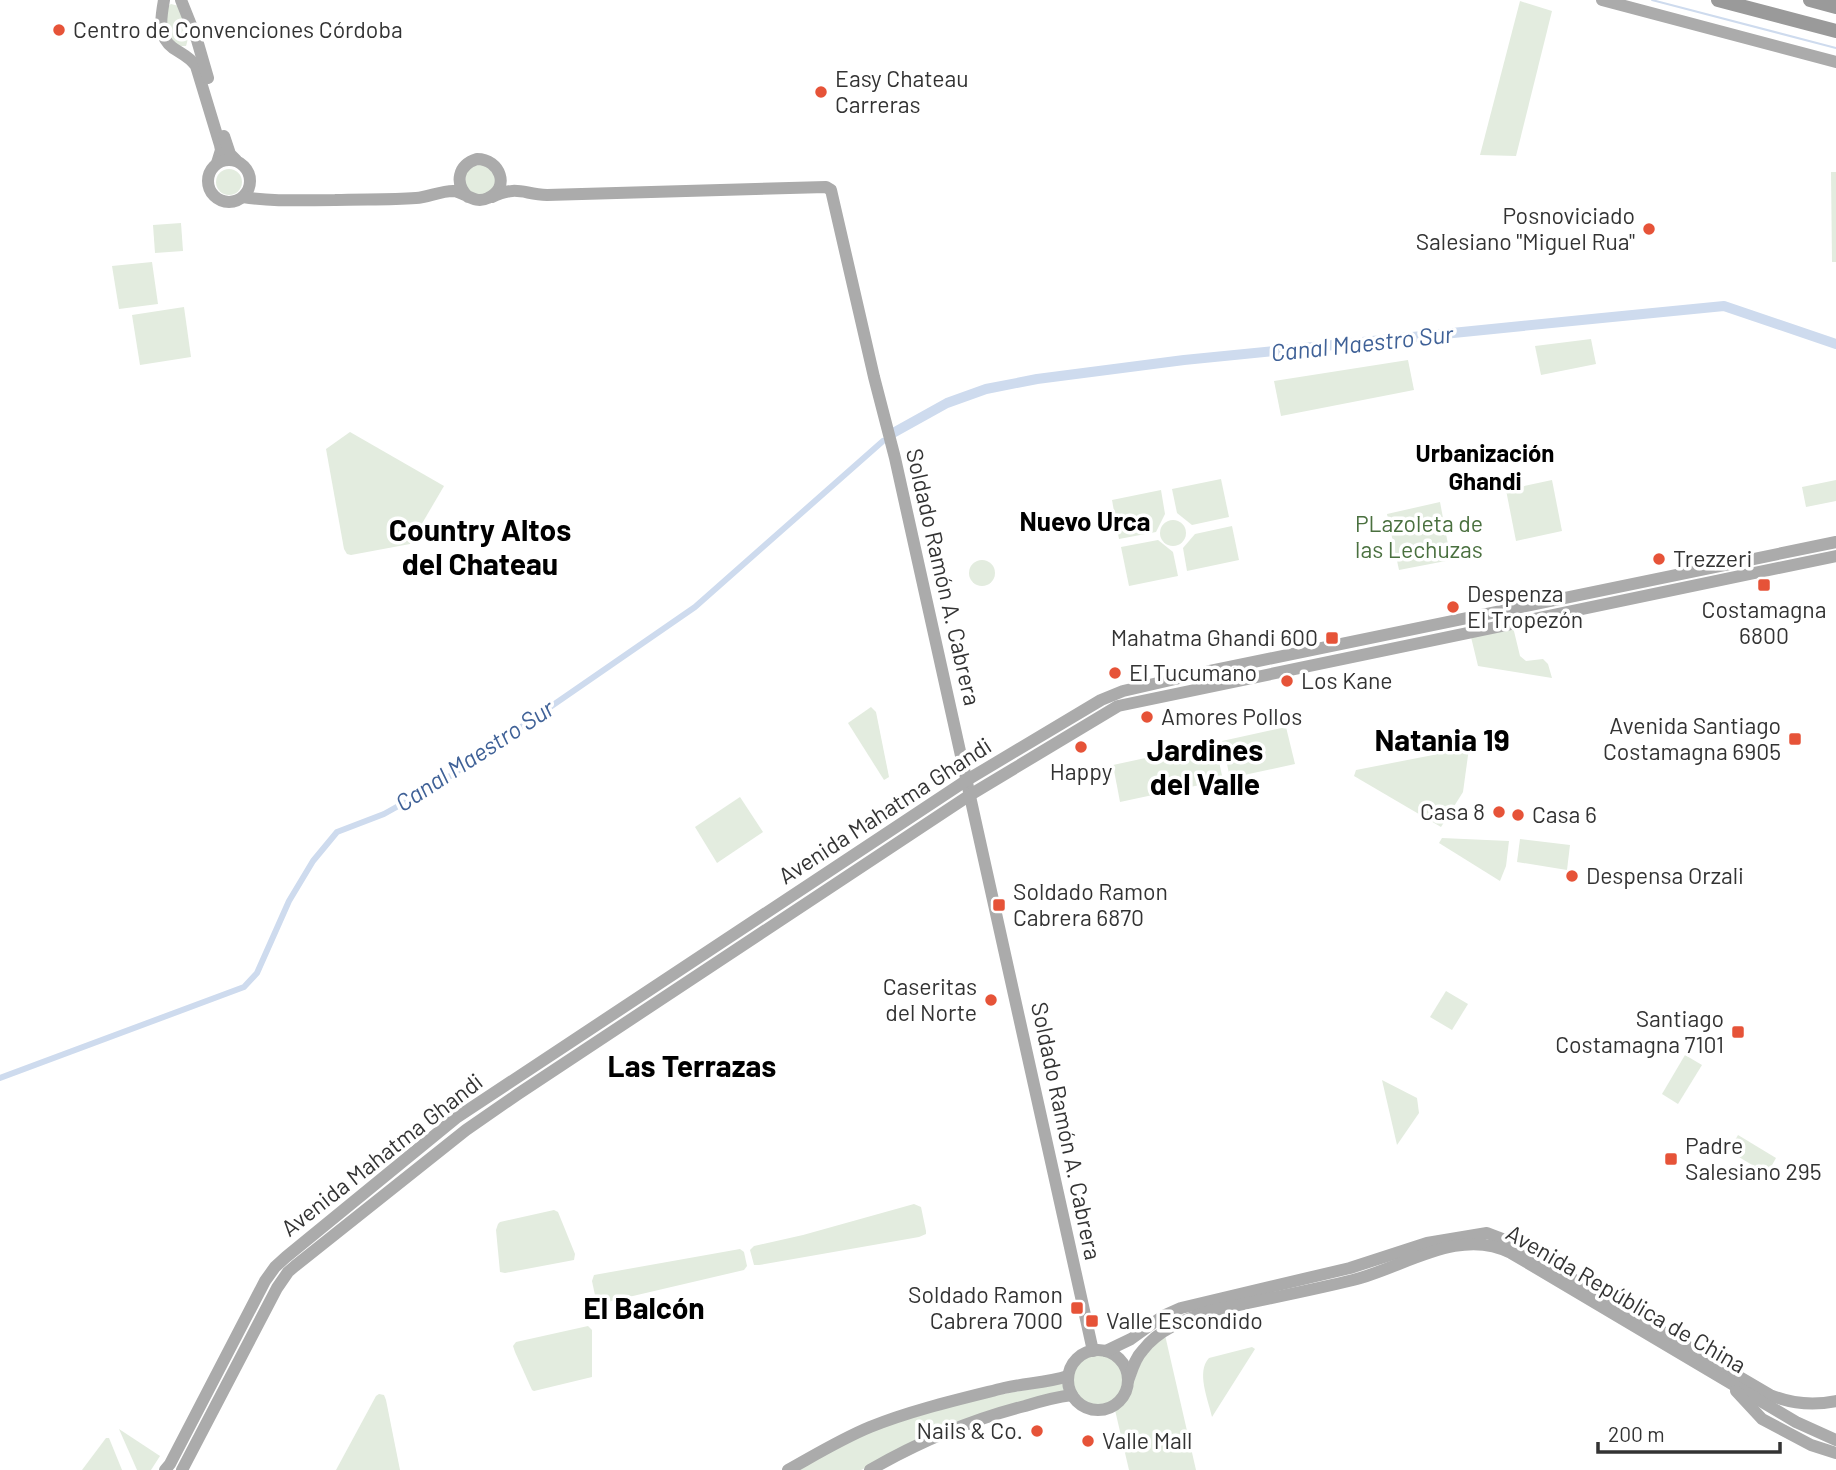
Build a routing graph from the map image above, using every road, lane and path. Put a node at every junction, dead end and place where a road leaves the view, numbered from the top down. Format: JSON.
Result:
{"nodes":[{"id":1,"x":1602,"y":0,"type":"edge"},
{"id":2,"x":1718,"y":0,"type":"edge"},
{"id":3,"x":1810,"y":0,"type":"edge"},
{"id":4,"x":182,"y":2,"type":"edge"},
{"id":5,"x":164,"y":3,"type":"edge"},
{"id":6,"x":1836,"y":7,"type":"edge"},
{"id":7,"x":1836,"y":32,"type":"edge"},
{"id":8,"x":197,"y":40,"type":"junction"},
{"id":9,"x":182,"y":53,"type":"junction"},
{"id":10,"x":1836,"y":62,"type":"edge"},
{"id":11,"x":236,"y":160,"type":"junction"},
{"id":12,"x":217,"y":163,"type":"junction"},
{"id":13,"x":497,"y":168,"type":"junction"},
{"id":14,"x":461,"y":170,"type":"junction"},
{"id":15,"x":249,"y":172,"type":"junction"},
{"id":16,"x":573,"y":194,"type":"junction"},
{"id":17,"x":243,"y":197,"type":"junction"},
{"id":18,"x":468,"y":197,"type":"junction"},
{"id":19,"x":492,"y":197,"type":"junction"},
{"id":20,"x":406,"y":198,"type":"junction"},
{"id":21,"x":274,"y":201,"type":"junction"},
{"id":22,"x":1836,"y":542,"type":"edge"},
{"id":23,"x":1836,"y":556,"type":"edge"},
{"id":24,"x":967,"y":780,"type":"junction"},
{"id":25,"x":970,"y":795,"type":"junction"},
{"id":26,"x":1099,"y":1351,"type":"junction"},
{"id":27,"x":1068,"y":1377,"type":"junction"},
{"id":28,"x":1726,"y":1380,"type":"junction"},
{"id":29,"x":1128,"y":1381,"type":"junction"},
{"id":30,"x":1072,"y":1395,"type":"junction"},
{"id":31,"x":1836,"y":1401,"type":"edge"},
{"id":32,"x":1793,"y":1402,"type":"junction"},
{"id":33,"x":1784,"y":1415,"type":"junction"},
{"id":34,"x":1836,"y":1440,"type":"edge"},
{"id":35,"x":1836,"y":1453,"type":"edge"},
{"id":36,"x":165,"y":1470,"type":"edge"},
{"id":37,"x":183,"y":1470,"type":"edge"},
{"id":38,"x":788,"y":1470,"type":"edge"},
{"id":39,"x":870,"y":1470,"type":"edge"}],
"edges":[{"from":1,"to":10,"type":"main road"},
{"from":2,"to":7,"type":"highway"},
{"from":3,"to":6,"type":"highway"},
{"from":4,"to":5,"type":"main road"},
{"from":4,"to":8,"type":"main road"},
{"from":5,"to":9,"type":"main road"},
{"from":8,"to":9,"type":"main road"},
{"from":8,"to":11,"type":"main road"},
{"from":9,"to":12,"type":"main road"},
{"from":11,"to":12,"type":"main road"},
{"from":11,"to":15,"type":"main road"},
{"from":12,"to":17,"type":"main road"},
{"from":13,"to":14,"type":"main road"},
{"from":13,"to":16,"type":"main road"},
{"from":13,"to":19,"type":"main road"},
{"from":14,"to":18,"type":"main road"},
{"from":14,"to":20,"type":"main road"},
{"from":15,"to":17,"type":"main road"},
{"from":15,"to":21,"type":"main road"},
{"from":16,"to":19,"type":"main road"},
{"from":16,"to":24,"type":"main road","name":"Soldado Ramón A. Cabrera"},
{"from":17,"to":21,"type":"main road"},
{"from":18,"to":19,"type":"main road"},
{"from":18,"to":20,"type":"main road"},
{"from":20,"to":21,"type":"main road"},
{"from":22,"to":24,"type":"main road","name":"Avenida Mahatma Ghandi"},
{"from":23,"to":25,"type":"main road","name":"Avenida Mahatma Ghandi"},
{"from":24,"to":25,"type":"main road","name":"Soldado Ramón A. Cabrera"},
{"from":24,"to":36,"type":"main road","name":"Avenida Mahatma Ghandi"},
{"from":25,"to":26,"type":"main road","name":"Soldado Ramón A. Cabrera"},
{"from":25,"to":37,"type":"main road","name":"Avenida Mahatma Ghandi"},
{"from":26,"to":27,"type":"main road"},
{"from":26,"to":29,"type":"main road"},
{"from":26,"to":32,"type":"main road","name":"Avenida República de China"},
{"from":27,"to":30,"type":"main road"},
{"from":27,"to":38,"type":"main road"},
{"from":28,"to":29,"type":"main road","name":"Avenida República de China"},
{"from":28,"to":33,"type":"main road","name":"Avenida República de China"},
{"from":28,"to":35,"type":"main road"},
{"from":29,"to":30,"type":"main road"},
{"from":30,"to":39,"type":"main road"},
{"from":31,"to":32,"type":"main road","name":"Avenida República de China"},
{"from":32,"to":33,"type":"main road"},
{"from":33,"to":34,"type":"main road","name":"Avenida República de China"}]}
